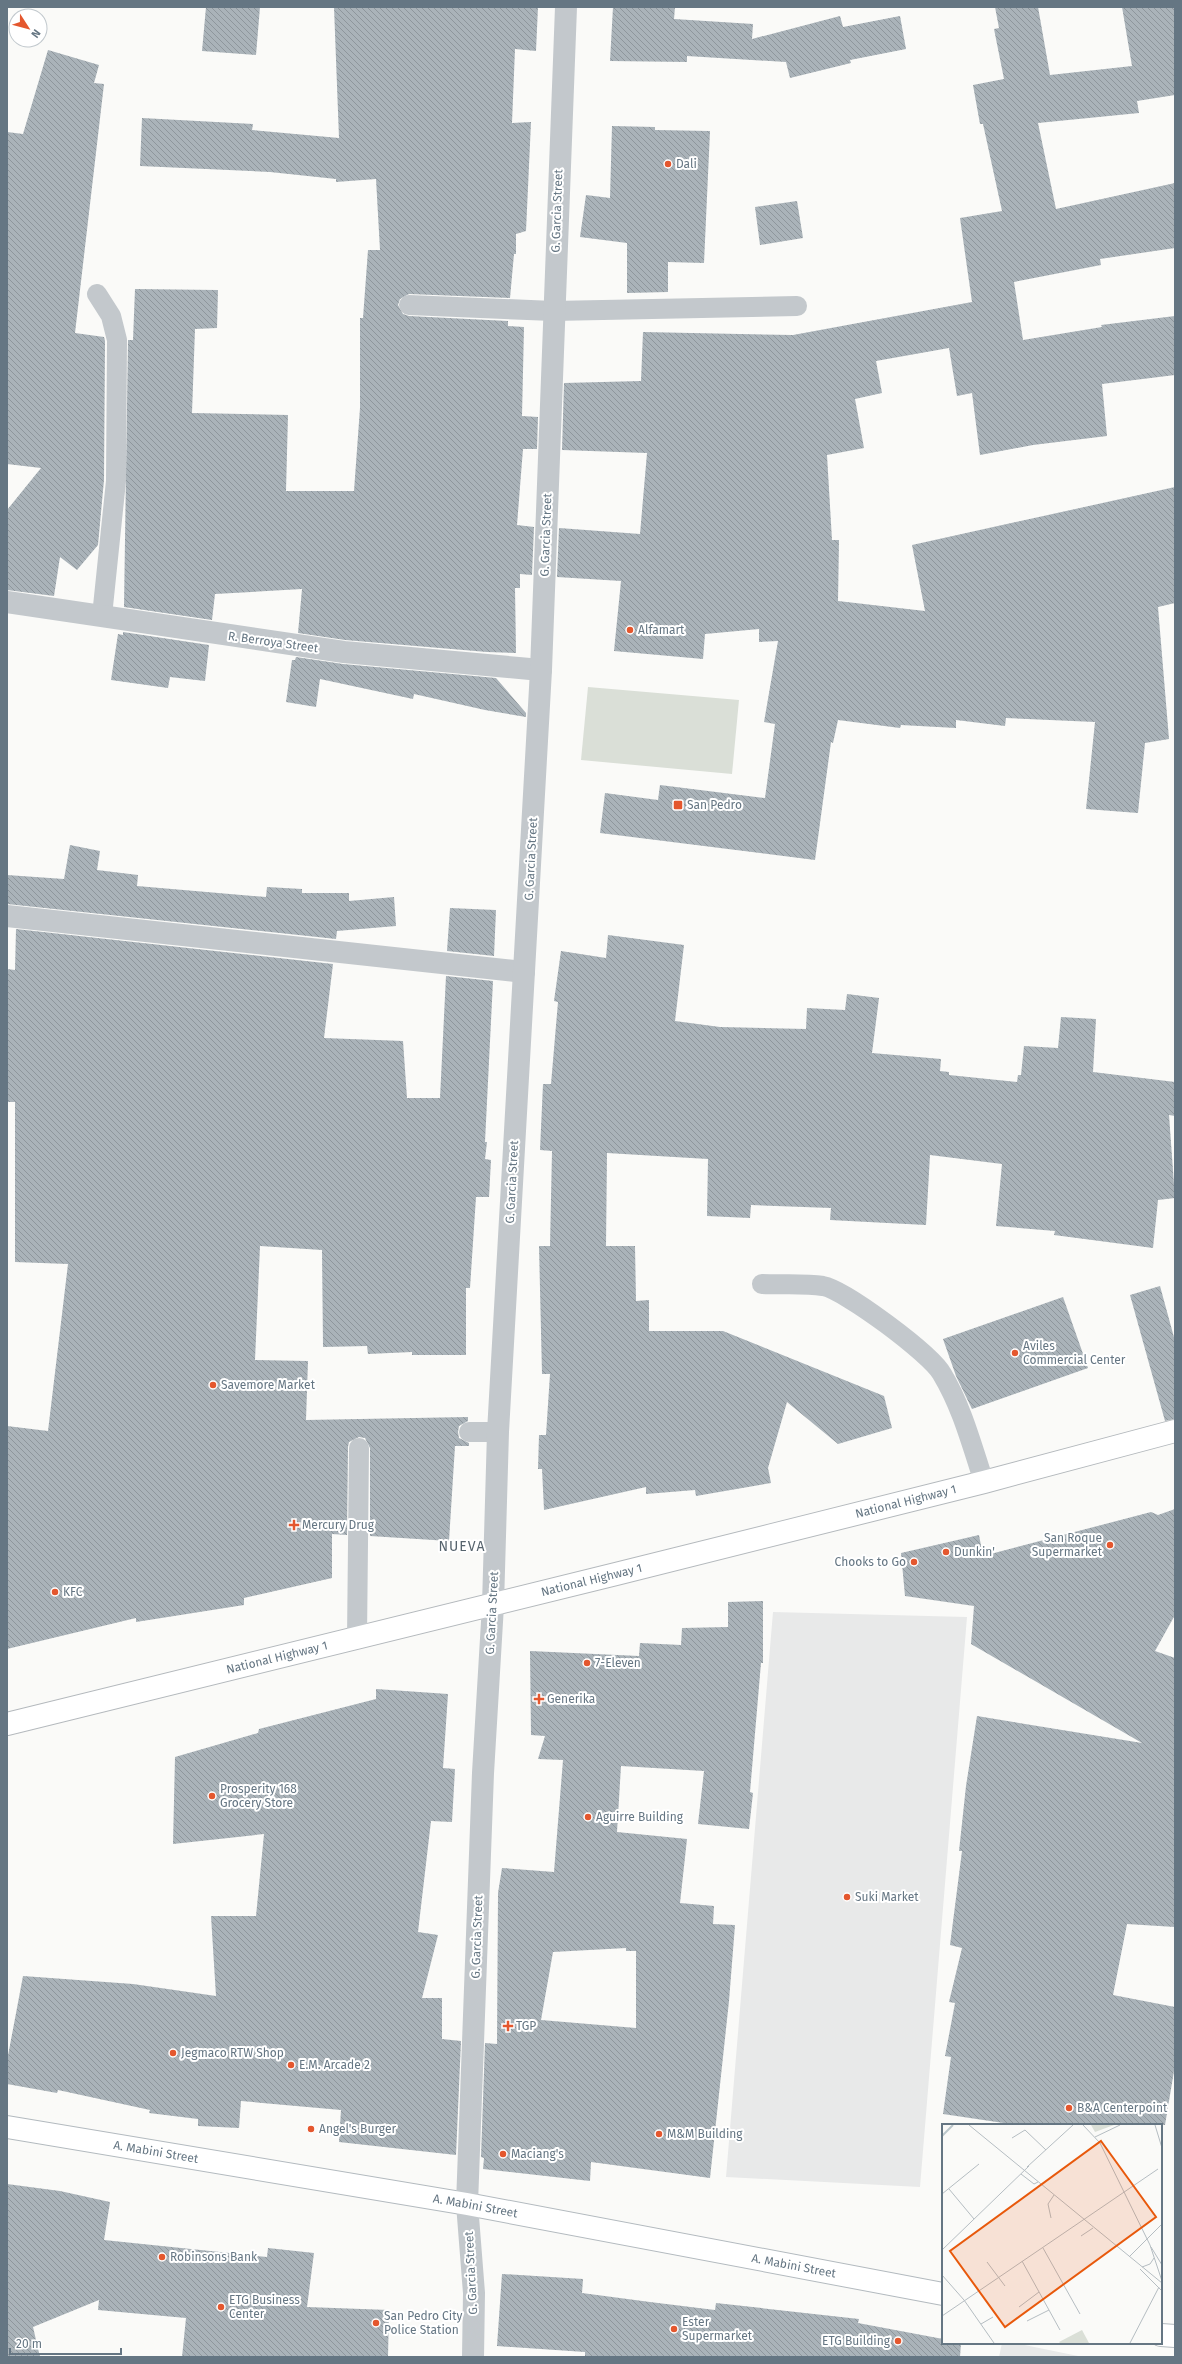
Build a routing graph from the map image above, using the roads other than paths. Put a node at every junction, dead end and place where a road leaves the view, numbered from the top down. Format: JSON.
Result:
{"nodes":[{"id":1,"x":566,"y":7,"type":"edge"},
{"id":2,"x":97,"y":294,"type":"dead end"},
{"id":3,"x":408,"y":305,"type":"dead end"},
{"id":4,"x":797,"y":306,"type":"dead end"},
{"id":5,"x":553,"y":311,"type":"junction"},
{"id":6,"x":7,"y":602,"type":"edge"},
{"id":7,"x":102,"y":616,"type":"junction"},
{"id":8,"x":541,"y":670,"type":"junction"},
{"id":9,"x":7,"y":916,"type":"edge"},
{"id":10,"x":524,"y":972,"type":"junction"},
{"id":11,"x":762,"y":1284,"type":"dead end"},
{"id":12,"x":1175,"y":1431,"type":"edge"},
{"id":13,"x":468,"y":1432,"type":"dead end"},
{"id":14,"x":498,"y":1432,"type":"junction"},
{"id":15,"x":359,"y":1448,"type":"dead end"},
{"id":16,"x":984,"y":1482,"type":"junction"},
{"id":17,"x":493,"y":1605,"type":"junction"},
{"id":18,"x":357,"y":1639,"type":"junction"},
{"id":19,"x":7,"y":1724,"type":"edge"},
{"id":20,"x":7,"y":2127,"type":"edge"},
{"id":21,"x":467,"y":2204,"type":"junction"},
{"id":22,"x":942,"y":2294,"type":"edge"},
{"id":23,"x":1162,"y":2335,"type":"edge"},
{"id":24,"x":1175,"y":2336,"type":"edge"},
{"id":25,"x":472,"y":2357,"type":"edge"}],
"edges":[{"from":1,"to":5,"type":"street","name":"G. Garcia Street"},
{"from":2,"to":7,"type":"lane"},
{"from":3,"to":5,"type":"lane"},
{"from":4,"to":5,"type":"lane"},
{"from":5,"to":8,"type":"street","name":"G. Garcia Street"},
{"from":6,"to":7,"type":"street","name":"R. Berroya Street"},
{"from":7,"to":8,"type":"street","name":"R. Berroya Street"},
{"from":8,"to":10,"type":"street","name":"G. Garcia Street"},
{"from":9,"to":10,"type":"street"},
{"from":10,"to":14,"type":"street","name":"G. Garcia Street"},
{"from":11,"to":16,"type":"lane"},
{"from":12,"to":16,"type":"main road","name":"National Highway 1"},
{"from":13,"to":14,"type":"lane"},
{"from":14,"to":17,"type":"street","name":"G. Garcia Street"},
{"from":15,"to":18,"type":"lane"},
{"from":16,"to":17,"type":"main road","name":"National Highway 1"},
{"from":17,"to":18,"type":"main road","name":"National Highway 1"},
{"from":17,"to":21,"type":"street","name":"G. Garcia Street"},
{"from":18,"to":19,"type":"main road","name":"National Highway 1"},
{"from":20,"to":21,"type":"main road","name":"A. Mabini Street"},
{"from":21,"to":22,"type":"main road","name":"A. Mabini Street"},
{"from":21,"to":25,"type":"street","name":"G. Garcia Street"},
{"from":23,"to":24,"type":"main road"}]}
